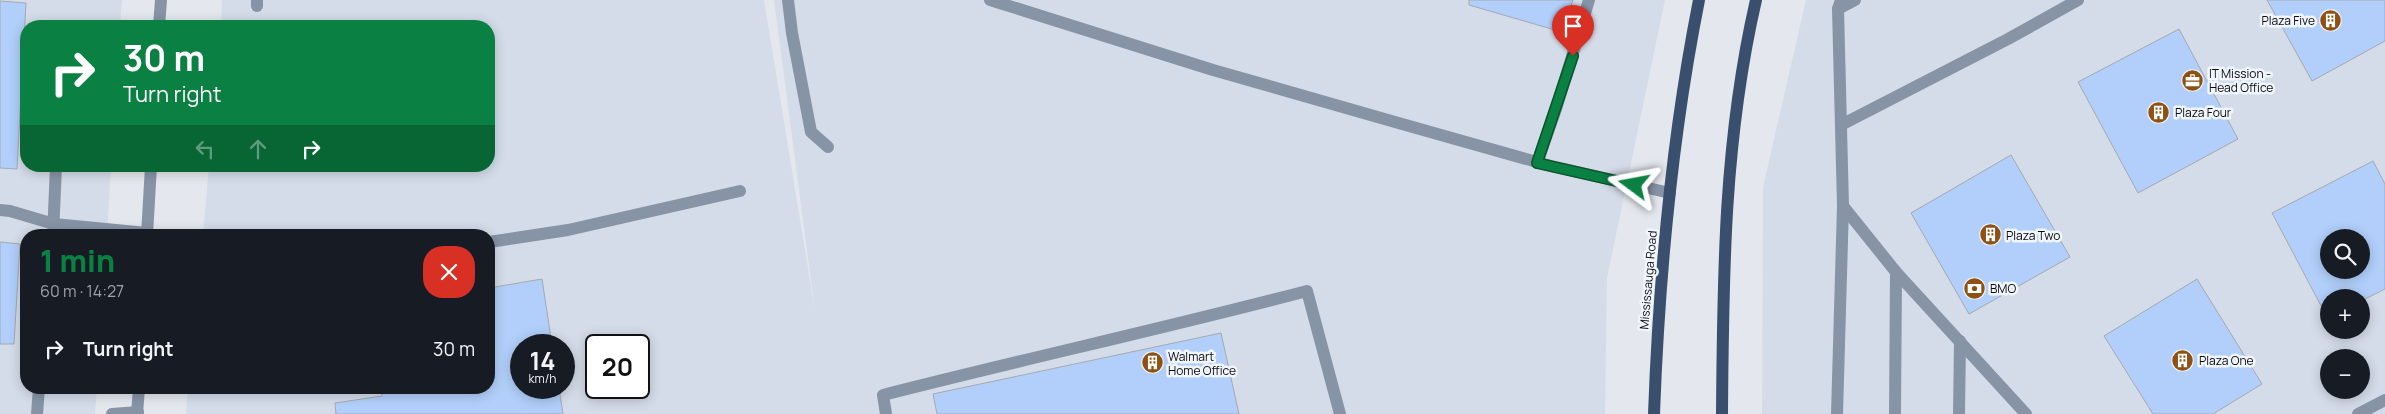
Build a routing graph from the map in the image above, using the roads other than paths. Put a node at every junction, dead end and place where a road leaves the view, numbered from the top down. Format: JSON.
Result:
{"nodes":[{"id":1,"x":161,"y":0,"type":"edge"},
{"id":2,"x":788,"y":0,"type":"edge"},
{"id":3,"x":990,"y":0,"type":"edge"},
{"id":4,"x":1589,"y":0,"type":"edge"},
{"id":5,"x":1699,"y":0,"type":"edge"},
{"id":6,"x":1756,"y":0,"type":"edge"},
{"id":7,"x":1855,"y":0,"type":"edge"},
{"id":8,"x":2078,"y":0,"type":"edge"},
{"id":9,"x":1839,"y":4,"type":"edge"},
{"id":10,"x":159,"y":20,"type":"edge"},
{"id":11,"x":1841,"y":125,"type":"junction"},
{"id":12,"x":828,"y":147,"type":"dead end"},
{"id":13,"x":1537,"y":163,"type":"junction"},
{"id":14,"x":56,"y":172,"type":"edge"},
{"id":15,"x":151,"y":172,"type":"edge"},
{"id":16,"x":740,"y":191,"type":"dead end"},
{"id":17,"x":1670,"y":193,"type":"junction"},
{"id":18,"x":1843,"y":206,"type":"junction"},
{"id":19,"x":0,"y":210,"type":"edge"},
{"id":20,"x":54,"y":229,"type":"edge"},
{"id":21,"x":147,"y":229,"type":"edge"},
{"id":22,"x":495,"y":241,"type":"edge"},
{"id":23,"x":1896,"y":272,"type":"junction"},
{"id":24,"x":1960,"y":341,"type":"junction"},
{"id":25,"x":39,"y":394,"type":"edge"},
{"id":26,"x":139,"y":394,"type":"edge"},
{"id":27,"x":2385,"y":400,"type":"edge"},
{"id":28,"x":138,"y":413,"type":"edge"},
{"id":29,"x":37,"y":414,"type":"edge"},
{"id":30,"x":112,"y":414,"type":"edge"},
{"id":31,"x":886,"y":414,"type":"edge"},
{"id":32,"x":1340,"y":414,"type":"edge"},
{"id":33,"x":1654,"y":414,"type":"edge"},
{"id":34,"x":1722,"y":414,"type":"edge"},
{"id":35,"x":1837,"y":414,"type":"edge"},
{"id":36,"x":1895,"y":414,"type":"edge"},
{"id":37,"x":1959,"y":414,"type":"edge"},
{"id":38,"x":2026,"y":414,"type":"edge"},
{"id":39,"x":2358,"y":414,"type":"edge"}],
"edges":[{"from":1,"to":10,"type":"street"},
{"from":2,"to":12,"type":"street"},
{"from":3,"to":13,"type":"street"},
{"from":4,"to":13,"type":"street"},
{"from":5,"to":17,"type":"main road","name":"Mississauga Road"},
{"from":6,"to":34,"type":"main road"},
{"from":7,"to":9,"type":"street"},
{"from":8,"to":11,"type":"street"},
{"from":9,"to":11,"type":"street"},
{"from":11,"to":18,"type":"street"},
{"from":13,"to":17,"type":"street"},
{"from":14,"to":20,"type":"street"},
{"from":15,"to":21,"type":"street"},
{"from":16,"to":22,"type":"street"},
{"from":17,"to":33,"type":"main road","name":"Mississauga Road"},
{"from":18,"to":23,"type":"street"},
{"from":18,"to":35,"type":"street"},
{"from":19,"to":20,"type":"street"},
{"from":23,"to":24,"type":"street"},
{"from":23,"to":36,"type":"street"},
{"from":24,"to":37,"type":"street"},
{"from":24,"to":38,"type":"street"},
{"from":25,"to":29,"type":"street"},
{"from":26,"to":28,"type":"street"},
{"from":27,"to":39,"type":"street"},
{"from":28,"to":30,"type":"street"},
{"from":31,"to":32,"type":"street"}]}
